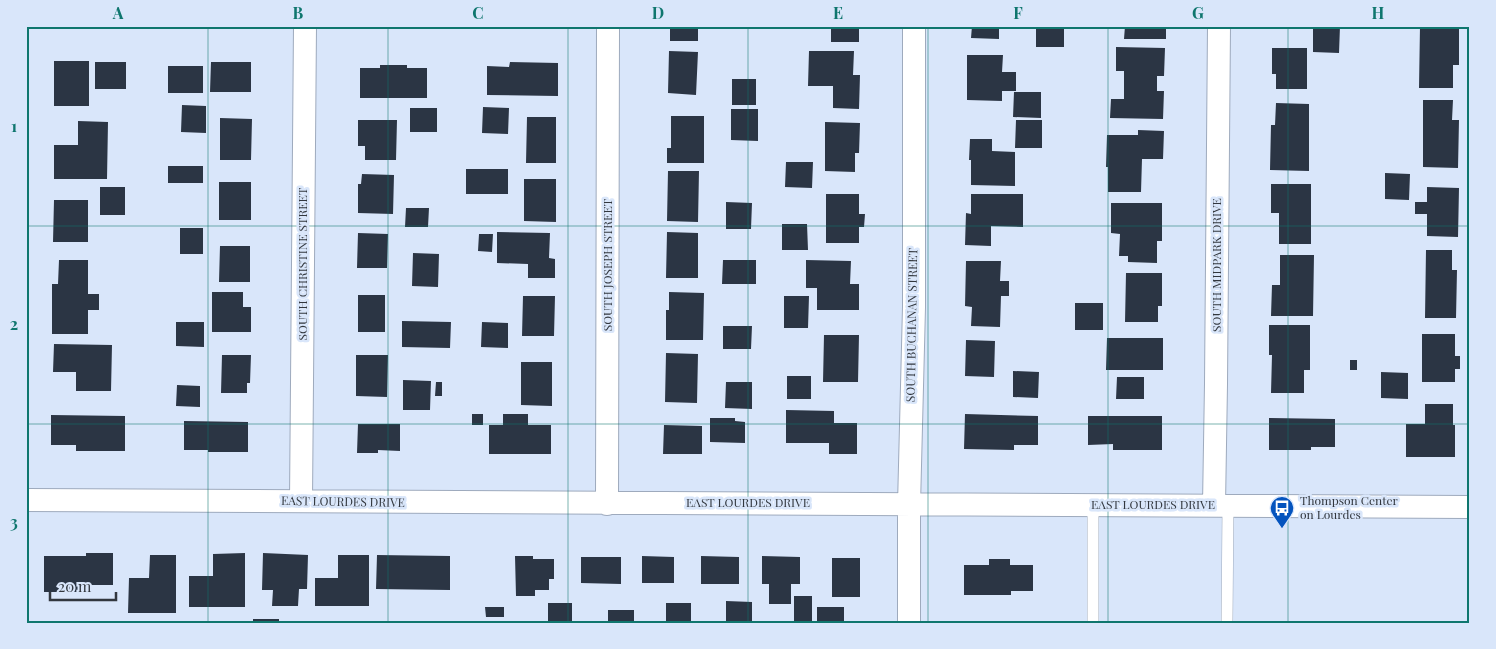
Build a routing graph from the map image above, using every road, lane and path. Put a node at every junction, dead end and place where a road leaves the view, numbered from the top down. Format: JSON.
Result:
{"nodes":[{"id":1,"x":305,"y":26,"type":"edge"},
{"id":2,"x":608,"y":26,"type":"edge"},
{"id":3,"x":914,"y":26,"type":"edge"},
{"id":4,"x":1219,"y":26,"type":"edge"},
{"id":5,"x":26,"y":500,"type":"edge"},
{"id":6,"x":301,"y":501,"type":"junction"},
{"id":7,"x":607,"y":504,"type":"junction"},
{"id":8,"x":909,"y":505,"type":"junction"},
{"id":9,"x":1093,"y":505,"type":"junction"},
{"id":10,"x":1221,"y":505,"type":"junction"},
{"id":11,"x":1470,"y":507,"type":"edge"},
{"id":12,"x":909,"y":623,"type":"edge"},
{"id":13,"x":1093,"y":623,"type":"edge"},
{"id":14,"x":1227,"y":623,"type":"edge"}],
"edges":[{"from":1,"to":6,"type":"street","name":"SOUTH CHRISTINE STREET"},
{"from":2,"to":7,"type":"street","name":"SOUTH JOSEPH STREET"},
{"from":3,"to":8,"type":"street","name":"SOUTH BUCHANAN STREET"},
{"from":4,"to":10,"type":"street","name":"SOUTH MIDPARK DRIVE"},
{"from":5,"to":6,"type":"street","name":"EAST LOURDES DRIVE"},
{"from":6,"to":7,"type":"street","name":"EAST LOURDES DRIVE"},
{"from":7,"to":8,"type":"street","name":"EAST LOURDES DRIVE"},
{"from":8,"to":9,"type":"street","name":"EAST LOURDES DRIVE"},
{"from":8,"to":12,"type":"street","name":"SOUTH BUCHANAN STREET"},
{"from":9,"to":10,"type":"street","name":"EAST LOURDES DRIVE"},
{"from":9,"to":13,"type":"lane"},
{"from":10,"to":11,"type":"street","name":"EAST LOURDES DRIVE"},
{"from":10,"to":14,"type":"lane"}]}
